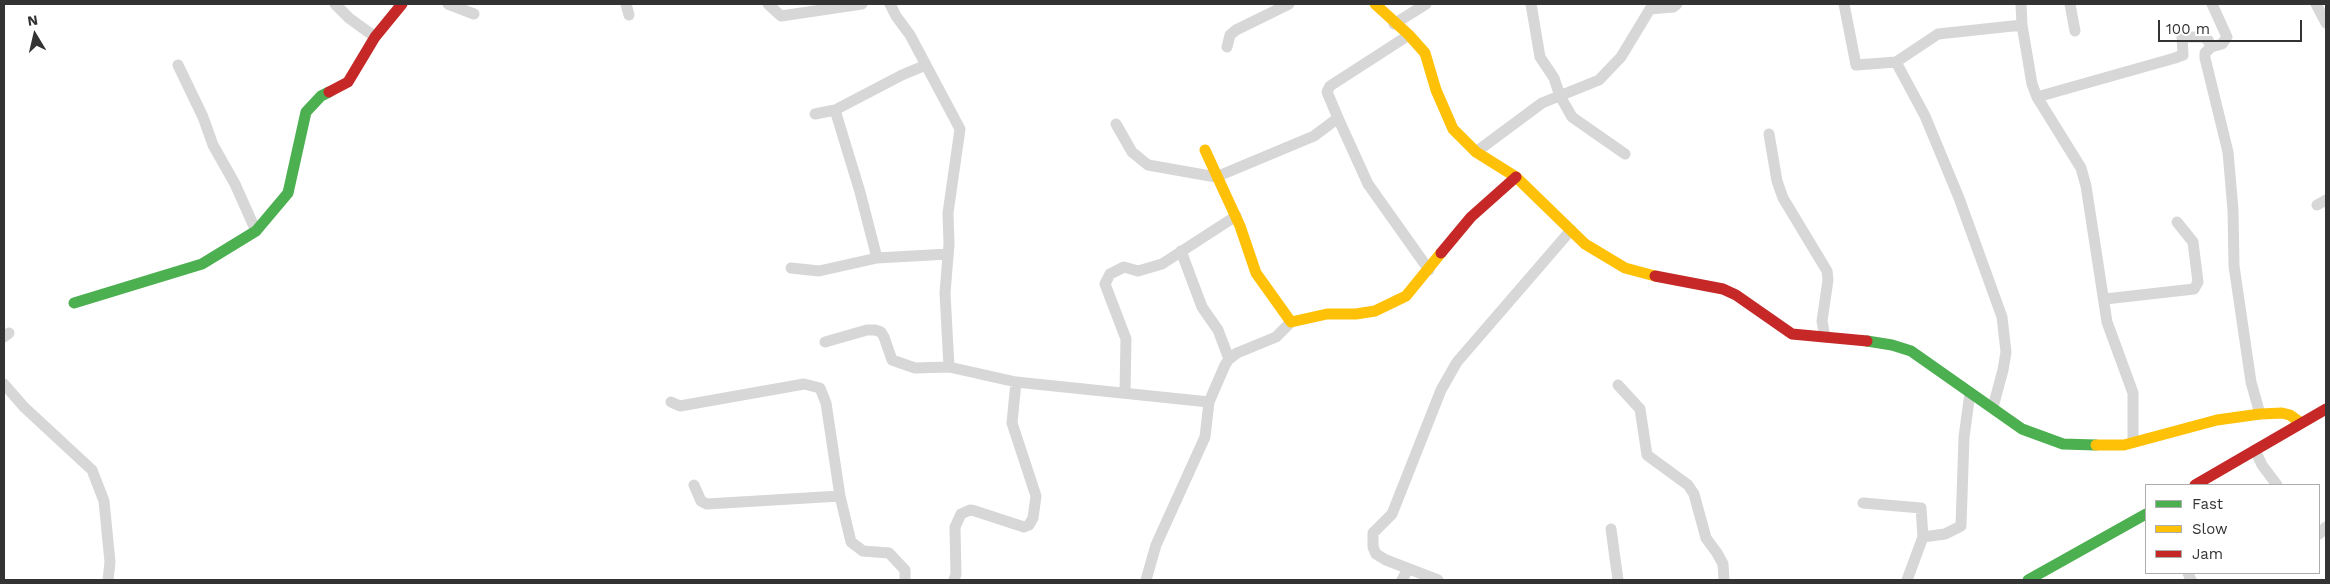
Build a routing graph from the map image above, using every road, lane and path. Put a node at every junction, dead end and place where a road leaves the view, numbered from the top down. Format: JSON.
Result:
{"nodes":[{"id":1,"x":335,"y":4,"type":"edge"},
{"id":2,"x":402,"y":4,"type":"edge"},
{"id":3,"x":448,"y":4,"type":"edge"},
{"id":4,"x":768,"y":4,"type":"edge"},
{"id":5,"x":862,"y":4,"type":"edge"},
{"id":6,"x":890,"y":4,"type":"edge"},
{"id":7,"x":1289,"y":4,"type":"edge"},
{"id":8,"x":1374,"y":4,"type":"edge"},
{"id":9,"x":1426,"y":4,"type":"edge"},
{"id":10,"x":1531,"y":4,"type":"edge"},
{"id":11,"x":1677,"y":4,"type":"edge"},
{"id":12,"x":1844,"y":4,"type":"edge"},
{"id":13,"x":2021,"y":4,"type":"edge"},
{"id":14,"x":2070,"y":4,"type":"edge"},
{"id":15,"x":2212,"y":4,"type":"edge"},
{"id":16,"x":2316,"y":4,"type":"edge"},
{"id":17,"x":474,"y":14,"type":"dead end"},
{"id":18,"x":2326,"y":23,"type":"edge"},
{"id":19,"x":1394,"y":24,"type":"junction"},
{"id":20,"x":2022,"y":25,"type":"junction"},
{"id":21,"x":2075,"y":31,"type":"dead end"},
{"id":22,"x":1409,"y":35,"type":"junction"},
{"id":23,"x":375,"y":37,"type":"junction"},
{"id":24,"x":1227,"y":47,"type":"dead end"},
{"id":25,"x":2211,"y":47,"type":"junction"},
{"id":26,"x":1896,"y":62,"type":"junction"},
{"id":27,"x":926,"y":65,"type":"junction"},
{"id":28,"x":178,"y":66,"type":"dead end"},
{"id":29,"x":1560,"y":96,"type":"junction"},
{"id":30,"x":2036,"y":97,"type":"junction"},
{"id":31,"x":835,"y":110,"type":"junction"},
{"id":32,"x":815,"y":114,"type":"dead end"},
{"id":33,"x":1338,"y":118,"type":"junction"},
{"id":34,"x":1116,"y":124,"type":"dead end"},
{"id":35,"x":1769,"y":134,"type":"dead end"},
{"id":36,"x":1205,"y":150,"type":"dead end"},
{"id":37,"x":1476,"y":152,"type":"junction"},
{"id":38,"x":1625,"y":154,"type":"dead end"},
{"id":39,"x":1216,"y":177,"type":"junction"},
{"id":40,"x":1516,"y":177,"type":"junction"},
{"id":41,"x":1236,"y":216,"type":"junction"},
{"id":42,"x":2176,"y":222,"type":"dead end"},
{"id":43,"x":1571,"y":230,"type":"junction"},
{"id":44,"x":256,"y":231,"type":"junction"},
{"id":45,"x":1181,"y":251,"type":"junction"},
{"id":46,"x":948,"y":254,"type":"junction"},
{"id":47,"x":877,"y":258,"type":"junction"},
{"id":48,"x":791,"y":268,"type":"dead end"},
{"id":49,"x":1429,"y":270,"type":"junction"},
{"id":50,"x":2104,"y":299,"type":"junction"},
{"id":51,"x":74,"y":303,"type":"dead end"},
{"id":52,"x":1291,"y":322,"type":"junction"},
{"id":53,"x":1825,"y":337,"type":"junction"},
{"id":54,"x":824,"y":342,"type":"dead end"},
{"id":55,"x":1229,"y":359,"type":"junction"},
{"id":56,"x":949,"y":368,"type":"junction"},
{"id":57,"x":1016,"y":382,"type":"junction"},
{"id":58,"x":4,"y":384,"type":"edge"},
{"id":59,"x":1618,"y":385,"type":"dead end"},
{"id":60,"x":1125,"y":392,"type":"junction"},
{"id":61,"x":1970,"y":393,"type":"junction"},
{"id":62,"x":671,"y":402,"type":"dead end"},
{"id":63,"x":1209,"y":402,"type":"junction"},
{"id":64,"x":1993,"y":407,"type":"junction"},
{"id":65,"x":2326,"y":409,"type":"edge"},
{"id":66,"x":2260,"y":414,"type":"junction"},
{"id":67,"x":2301,"y":423,"type":"junction"},
{"id":68,"x":2133,"y":442,"type":"junction"},
{"id":69,"x":2254,"y":450,"type":"junction"},
{"id":70,"x":2197,"y":484,"type":"edge"},
{"id":71,"x":2275,"y":484,"type":"edge"},
{"id":72,"x":694,"y":485,"type":"dead end"},
{"id":73,"x":840,"y":496,"type":"junction"},
{"id":74,"x":1863,"y":503,"type":"dead end"},
{"id":75,"x":2145,"y":515,"type":"edge"},
{"id":76,"x":1611,"y":529,"type":"dead end"},
{"id":77,"x":1923,"y":537,"type":"junction"},
{"id":78,"x":1408,"y":569,"type":"junction"},
{"id":79,"x":108,"y":580,"type":"edge"},
{"id":80,"x":905,"y":580,"type":"edge"},
{"id":81,"x":908,"y":580,"type":"edge"},
{"id":82,"x":954,"y":580,"type":"edge"},
{"id":83,"x":1146,"y":580,"type":"edge"},
{"id":84,"x":1402,"y":580,"type":"edge"},
{"id":85,"x":1438,"y":580,"type":"edge"},
{"id":86,"x":1618,"y":580,"type":"edge"},
{"id":87,"x":1724,"y":580,"type":"edge"},
{"id":88,"x":1907,"y":580,"type":"edge"},
{"id":89,"x":2028,"y":580,"type":"edge"}],
"edges":[{"from":1,"to":23,"type":"street"},
{"from":2,"to":23,"type":"street"},
{"from":3,"to":17,"type":"street"},
{"from":4,"to":5,"type":"street"},
{"from":6,"to":27,"type":"street"},
{"from":7,"to":24,"type":"street"},
{"from":8,"to":19,"type":"street"},
{"from":9,"to":19,"type":"street"},
{"from":10,"to":29,"type":"street"},
{"from":11,"to":29,"type":"street"},
{"from":12,"to":26,"type":"street"},
{"from":13,"to":20,"type":"street"},
{"from":14,"to":21,"type":"street"},
{"from":15,"to":25,"type":"street"},
{"from":16,"to":18,"type":"street"},
{"from":19,"to":22,"type":"street"},
{"from":20,"to":26,"type":"street"},
{"from":20,"to":30,"type":"street"},
{"from":22,"to":33,"type":"street"},
{"from":22,"to":37,"type":"street"},
{"from":23,"to":44,"type":"street"},
{"from":25,"to":30,"type":"street"},
{"from":25,"to":66,"type":"street"},
{"from":26,"to":64,"type":"street"},
{"from":27,"to":31,"type":"street"},
{"from":27,"to":46,"type":"street"},
{"from":28,"to":44,"type":"street"},
{"from":29,"to":37,"type":"street"},
{"from":29,"to":38,"type":"street"},
{"from":30,"to":50,"type":"street"},
{"from":31,"to":32,"type":"street"},
{"from":31,"to":47,"type":"street"},
{"from":33,"to":39,"type":"street"},
{"from":33,"to":49,"type":"street"},
{"from":34,"to":39,"type":"street"},
{"from":35,"to":53,"type":"street"},
{"from":36,"to":39,"type":"street"},
{"from":37,"to":40,"type":"street"},
{"from":39,"to":41,"type":"street"},
{"from":40,"to":43,"type":"street"},
{"from":40,"to":49,"type":"street"},
{"from":41,"to":45,"type":"street"},
{"from":41,"to":52,"type":"street"},
{"from":42,"to":50,"type":"street"},
{"from":43,"to":53,"type":"street"},
{"from":43,"to":78,"type":"street"},
{"from":44,"to":51,"type":"street"},
{"from":45,"to":55,"type":"street"},
{"from":45,"to":60,"type":"street"},
{"from":46,"to":47,"type":"street"},
{"from":46,"to":56,"type":"street"},
{"from":47,"to":48,"type":"street"},
{"from":49,"to":52,"type":"street"},
{"from":50,"to":68,"type":"street"},
{"from":52,"to":55,"type":"street"},
{"from":53,"to":61,"type":"street"},
{"from":54,"to":56,"type":"street"},
{"from":55,"to":63,"type":"street"},
{"from":56,"to":57,"type":"street"},
{"from":57,"to":60,"type":"street"},
{"from":57,"to":82,"type":"street"},
{"from":58,"to":79,"type":"street"},
{"from":59,"to":87,"type":"street"},
{"from":60,"to":63,"type":"street"},
{"from":61,"to":64,"type":"street"},
{"from":61,"to":77,"type":"street"},
{"from":62,"to":73,"type":"street"},
{"from":63,"to":83,"type":"street"},
{"from":64,"to":68,"type":"street"},
{"from":65,"to":67,"type":"street"},
{"from":66,"to":67,"type":"street"},
{"from":66,"to":68,"type":"street"},
{"from":67,"to":69,"type":"street"},
{"from":69,"to":70,"type":"street"},
{"from":69,"to":71,"type":"street"},
{"from":72,"to":73,"type":"street"},
{"from":73,"to":80,"type":"street"},
{"from":74,"to":77,"type":"street"},
{"from":75,"to":89,"type":"street"},
{"from":76,"to":86,"type":"street"},
{"from":77,"to":88,"type":"street"},
{"from":78,"to":84,"type":"street"},
{"from":78,"to":85,"type":"street"},
{"from":80,"to":81,"type":"street"}]}
